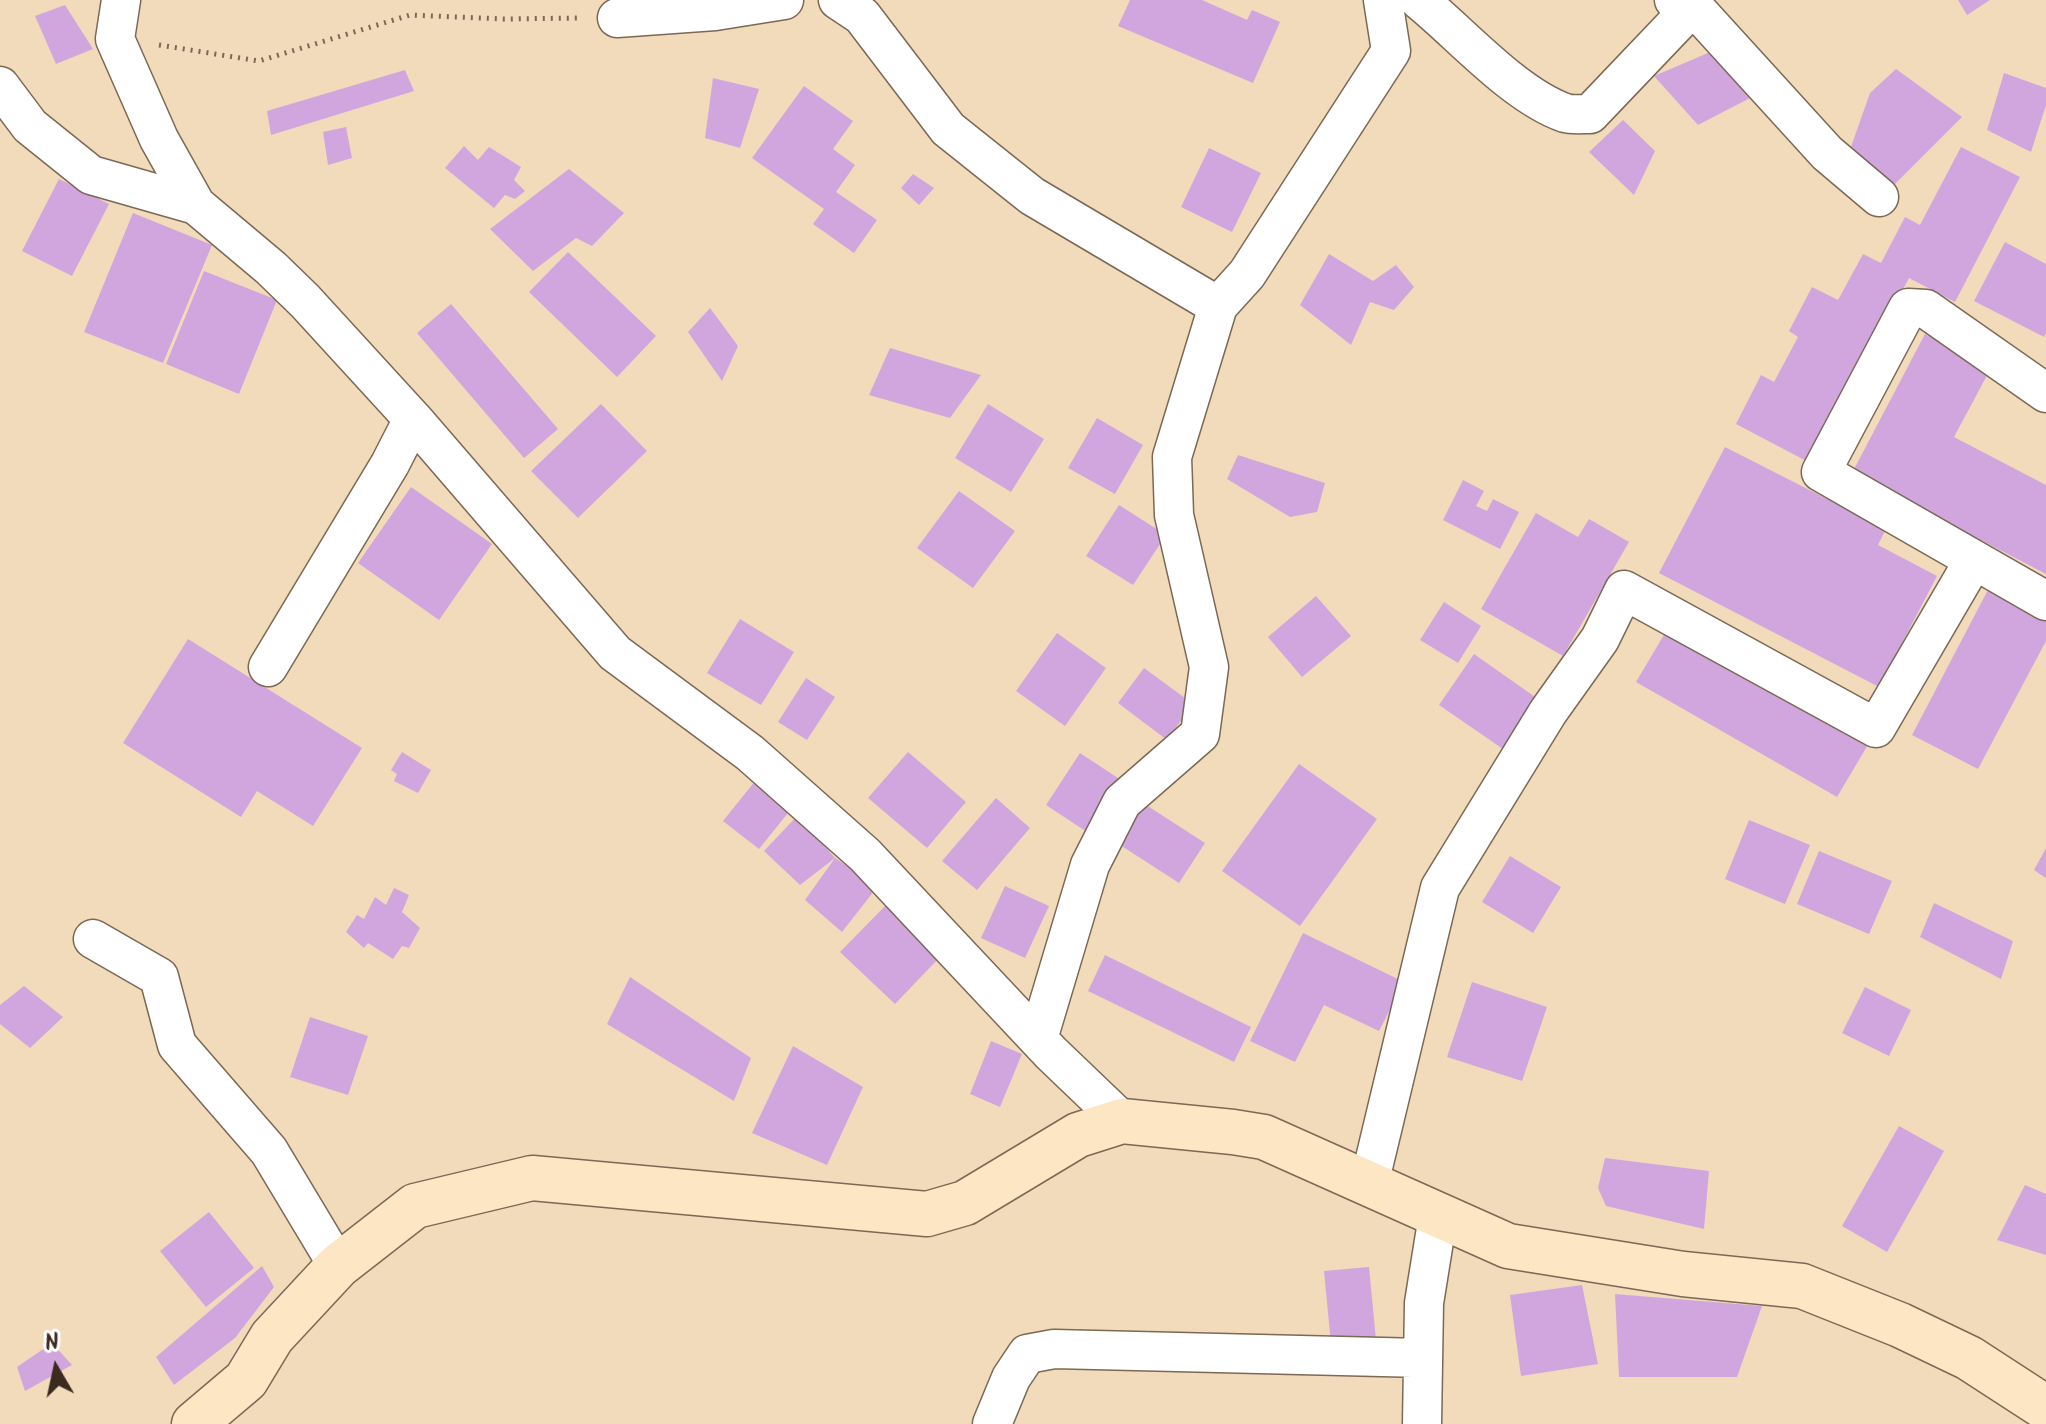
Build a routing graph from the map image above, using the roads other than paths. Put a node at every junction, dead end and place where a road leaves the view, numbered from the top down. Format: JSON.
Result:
{"nodes":[{"id":1,"x":121,"y":0,"type":"edge"},
{"id":2,"x":784,"y":0,"type":"edge"},
{"id":3,"x":838,"y":0,"type":"edge"},
{"id":4,"x":1383,"y":0,"type":"edge"},
{"id":5,"x":1419,"y":0,"type":"edge"},
{"id":6,"x":1684,"y":3,"type":"edge"},
{"id":7,"x":617,"y":18,"type":"road end"},
{"id":8,"x":0,"y":86,"type":"edge"},
{"id":9,"x":1879,"y":197,"type":"dead end"},
{"id":10,"x":196,"y":205,"type":"junction"},
{"id":11,"x":1218,"y":306,"type":"junction"},
{"id":12,"x":2046,"y":393,"type":"edge"},
{"id":13,"x":413,"y":419,"type":"junction"},
{"id":14,"x":1974,"y":560,"type":"junction"},
{"id":15,"x":2046,"y":601,"type":"edge"},
{"id":16,"x":268,"y":667,"type":"dead end"},
{"id":17,"x":93,"y":939,"type":"dead end"},
{"id":18,"x":1038,"y":1039,"type":"junction"},
{"id":19,"x":1122,"y":1121,"type":"junction"},
{"id":20,"x":1369,"y":1184,"type":"junction"},
{"id":21,"x":1438,"y":1216,"type":"junction"},
{"id":22,"x":338,"y":1266,"type":"junction"},
{"id":23,"x":1423,"y":1358,"type":"junction"},
{"id":24,"x":2046,"y":1408,"type":"edge"},
{"id":25,"x":194,"y":1424,"type":"edge"},
{"id":26,"x":992,"y":1424,"type":"edge"},
{"id":27,"x":1422,"y":1424,"type":"edge"}],
"edges":[{"from":1,"to":10,"type":"street"},
{"from":2,"to":7,"type":"street"},
{"from":3,"to":11,"type":"street"},
{"from":4,"to":11,"type":"street"},
{"from":5,"to":6,"type":"street"},
{"from":6,"to":9,"type":"street"},
{"from":8,"to":10,"type":"street"},
{"from":10,"to":13,"type":"street"},
{"from":11,"to":18,"type":"street"},
{"from":12,"to":14,"type":"street"},
{"from":13,"to":16,"type":"street"},
{"from":13,"to":18,"type":"street"},
{"from":14,"to":15,"type":"street"},
{"from":14,"to":20,"type":"street"},
{"from":17,"to":22,"type":"street"},
{"from":18,"to":19,"type":"street"},
{"from":19,"to":20,"type":"main road"},
{"from":19,"to":22,"type":"main road"},
{"from":20,"to":21,"type":"main road"},
{"from":21,"to":23,"type":"street"},
{"from":21,"to":24,"type":"main road"},
{"from":22,"to":25,"type":"main road"},
{"from":23,"to":26,"type":"street"},
{"from":23,"to":27,"type":"street"}]}
